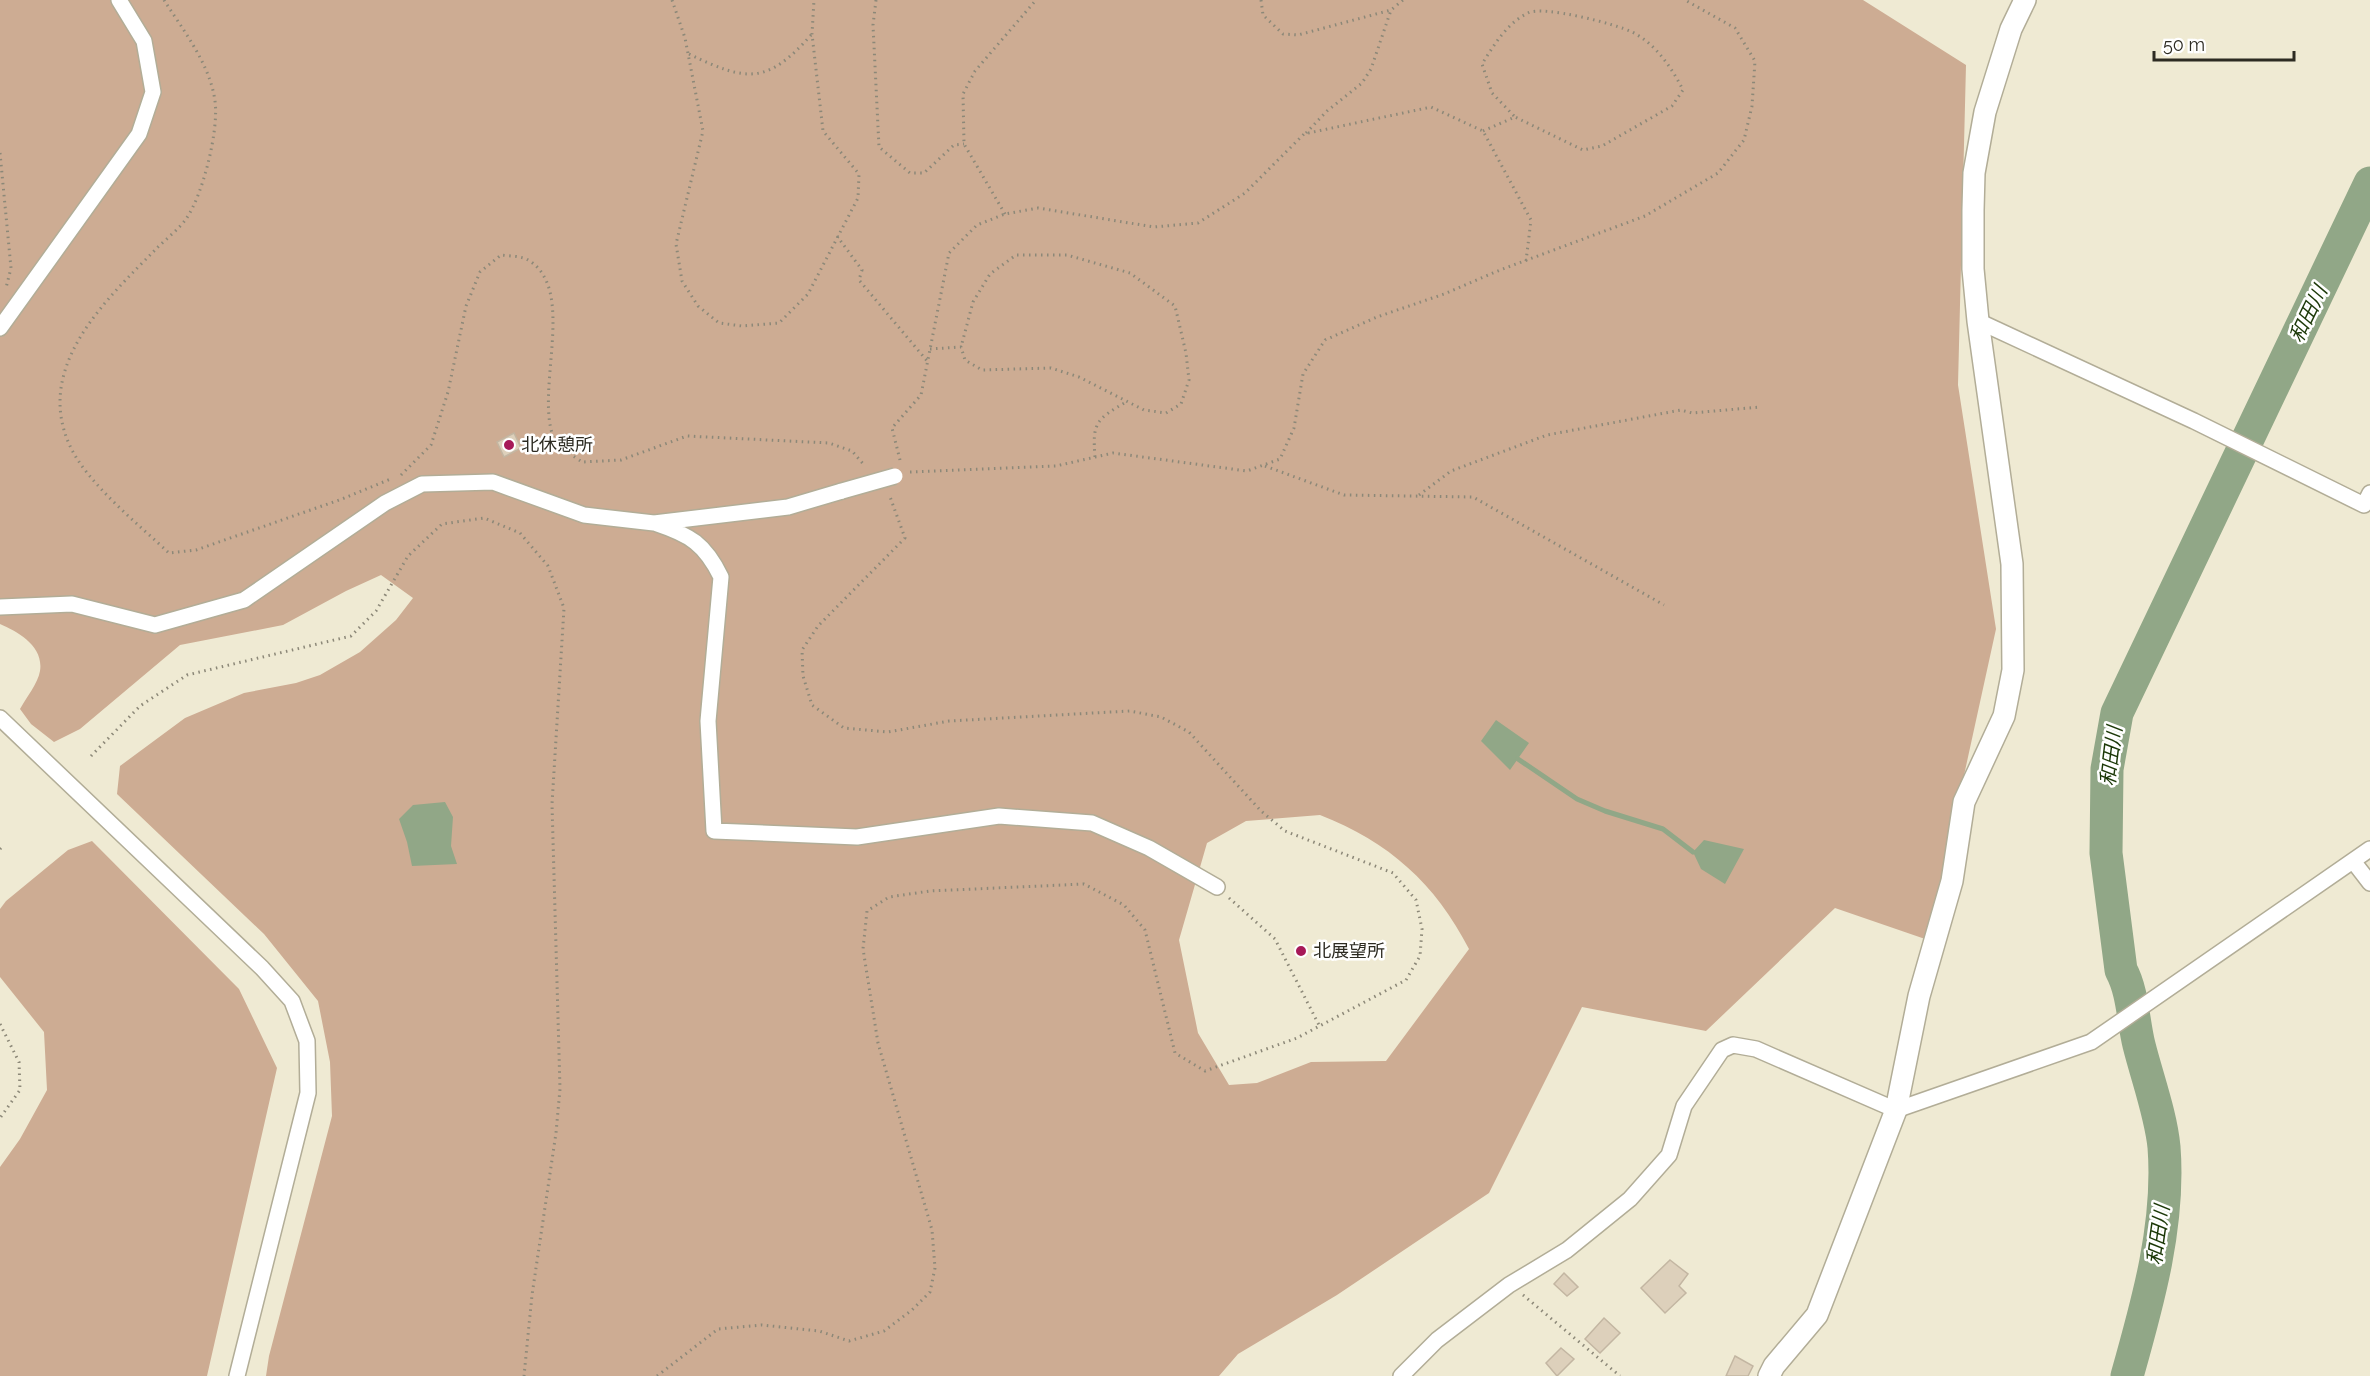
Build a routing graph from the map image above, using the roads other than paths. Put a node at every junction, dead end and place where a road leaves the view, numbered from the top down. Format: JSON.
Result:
{"nodes":[{"id":1,"x":119,"y":0,"type":"edge"},
{"id":2,"x":2025,"y":0,"type":"edge"},
{"id":3,"x":1978,"y":321,"type":"junction"},
{"id":4,"x":0,"y":328,"type":"edge"},
{"id":5,"x":900,"y":474,"type":"road end"},
{"id":6,"x":2370,"y":493,"type":"edge"},
{"id":7,"x":654,"y":523,"type":"junction"},
{"id":8,"x":0,"y":607,"type":"edge"},
{"id":9,"x":0,"y":718,"type":"edge"},
{"id":10,"x":2370,"y":849,"type":"edge"},
{"id":11,"x":2353,"y":861,"type":"junction"},
{"id":12,"x":2370,"y":883,"type":"edge"},
{"id":13,"x":1217,"y":887,"type":"road end"},
{"id":14,"x":1896,"y":1110,"type":"junction"},
{"id":15,"x":237,"y":1376,"type":"edge"},
{"id":16,"x":1401,"y":1376,"type":"edge"},
{"id":17,"x":1770,"y":1376,"type":"edge"}],
"edges":[{"from":1,"to":4,"type":"street"},
{"from":2,"to":3,"type":"street"},
{"from":3,"to":6,"type":"street"},
{"from":3,"to":14,"type":"street"},
{"from":5,"to":7,"type":"street","bridge":true},
{"from":7,"to":8,"type":"street"},
{"from":7,"to":13,"type":"street"},
{"from":9,"to":15,"type":"street"},
{"from":10,"to":11,"type":"street"},
{"from":11,"to":12,"type":"street"},
{"from":11,"to":14,"type":"street"},
{"from":14,"to":16,"type":"street"},
{"from":14,"to":17,"type":"street"}]}
